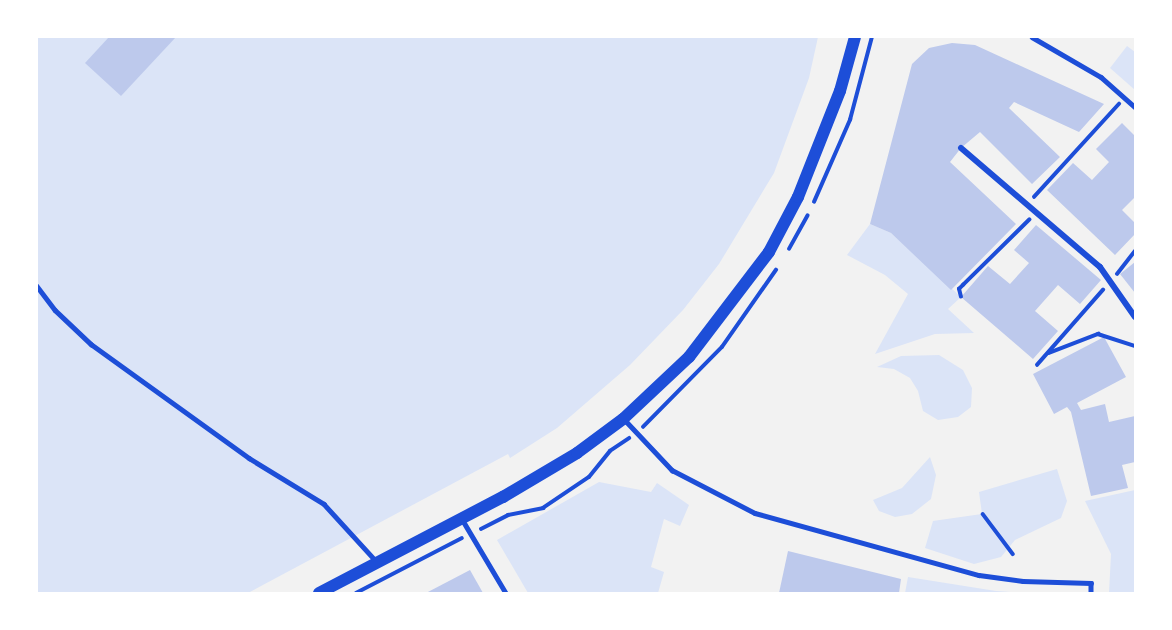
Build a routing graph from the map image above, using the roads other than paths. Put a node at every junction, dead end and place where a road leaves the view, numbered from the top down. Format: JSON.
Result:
{"nodes":[{"id":1,"x":855,"y":37,"type":"edge"},
{"id":2,"x":1032,"y":37,"type":"edge"},
{"id":3,"x":1135,"y":107,"type":"edge"},
{"id":4,"x":961,"y":148,"type":"dead end"},
{"id":5,"x":37,"y":286,"type":"edge"},
{"id":6,"x":1135,"y":317,"type":"edge"},
{"id":7,"x":623,"y":419,"type":"junction"},
{"id":8,"x":462,"y":519,"type":"junction"},
{"id":9,"x":378,"y":563,"type":"junction"},
{"id":10,"x":319,"y":593,"type":"edge"},
{"id":11,"x":506,"y":593,"type":"edge"},
{"id":12,"x":1091,"y":593,"type":"edge"}],
"edges":[{"from":1,"to":7,"type":"main road"},
{"from":2,"to":3,"type":"lane"},
{"from":4,"to":6,"type":"street"},
{"from":5,"to":9,"type":"lane"},
{"from":7,"to":8,"type":"main road"},
{"from":7,"to":12,"type":"lane"},
{"from":8,"to":9,"type":"main road"},
{"from":8,"to":11,"type":"lane"},
{"from":9,"to":10,"type":"main road"}]}
